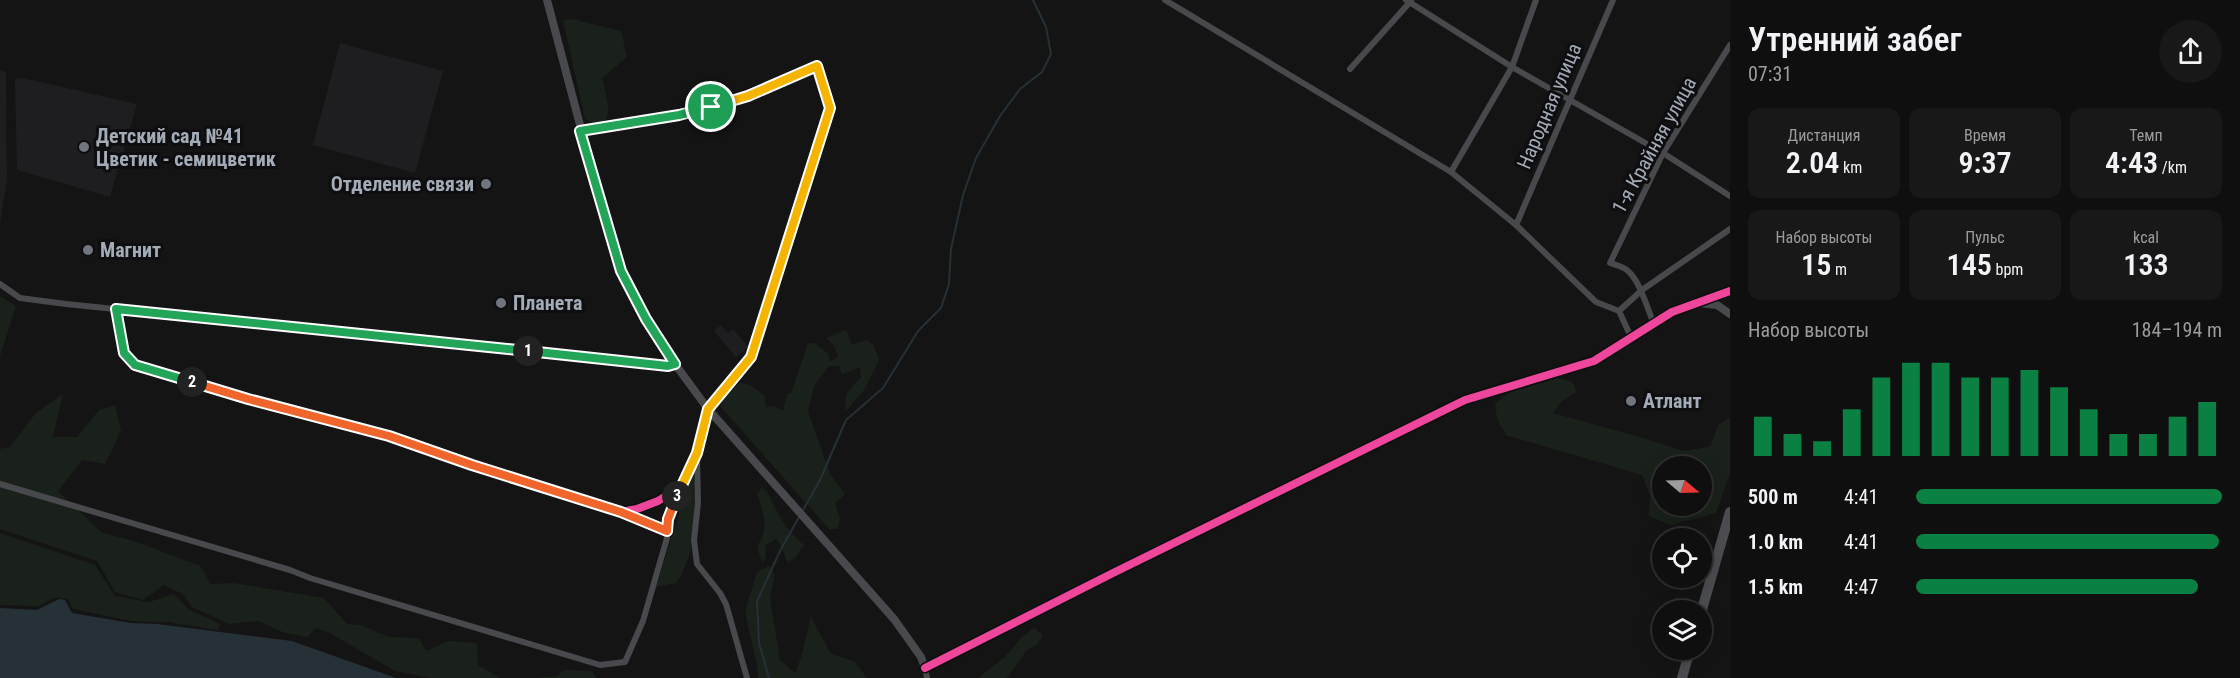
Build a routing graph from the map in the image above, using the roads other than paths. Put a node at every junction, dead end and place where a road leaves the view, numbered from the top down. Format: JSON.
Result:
{"nodes":[{"id":1,"x":547,"y":0,"type":"edge"},
{"id":2,"x":1165,"y":0,"type":"edge"},
{"id":3,"x":1536,"y":0,"type":"edge"},
{"id":4,"x":1613,"y":0,"type":"edge"},
{"id":5,"x":1409,"y":1,"type":"edge"},
{"id":6,"x":1730,"y":45,"type":"edge"},
{"id":7,"x":1512,"y":67,"type":"junction"},
{"id":8,"x":1350,"y":69,"type":"dead end"},
{"id":9,"x":1570,"y":99,"type":"junction"},
{"id":10,"x":580,"y":131,"type":"junction"},
{"id":11,"x":1664,"y":153,"type":"junction"},
{"id":12,"x":1451,"y":172,"type":"junction"},
{"id":13,"x":1730,"y":196,"type":"edge"},
{"id":14,"x":1516,"y":225,"type":"junction"},
{"id":15,"x":1730,"y":229,"type":"edge"},
{"id":16,"x":0,"y":284,"type":"edge"},
{"id":17,"x":1642,"y":290,"type":"junction"},
{"id":18,"x":1730,"y":291,"type":"edge"},
{"id":19,"x":1692,"y":303,"type":"junction"},
{"id":20,"x":116,"y":309,"type":"junction"},
{"id":21,"x":1619,"y":311,"type":"junction"},
{"id":22,"x":1730,"y":314,"type":"edge"},
{"id":23,"x":1654,"y":324,"type":"junction"},
{"id":24,"x":1631,"y":337,"type":"junction"},
{"id":25,"x":675,"y":364,"type":"junction"},
{"id":26,"x":708,"y":409,"type":"junction"},
{"id":27,"x":697,"y":453,"type":"junction"},
{"id":28,"x":0,"y":484,"type":"edge"},
{"id":29,"x":680,"y":487,"type":"junction"},
{"id":30,"x":621,"y":512,"type":"junction"},
{"id":31,"x":1730,"y":512,"type":"edge"},
{"id":32,"x":667,"y":531,"type":"junction"},
{"id":33,"x":1705,"y":600,"type":"edge"},
{"id":34,"x":1687,"y":660,"type":"edge"},
{"id":35,"x":925,"y":668,"type":"junction"},
{"id":36,"x":747,"y":678,"type":"edge"},
{"id":37,"x":927,"y":678,"type":"edge"},
{"id":38,"x":1682,"y":678,"type":"edge"}],
"edges":[{"from":1,"to":10,"type":"street"},
{"from":2,"to":12,"type":"street"},
{"from":3,"to":7,"type":"street"},
{"from":4,"to":9,"type":"street","name":"Народная улица"},
{"from":5,"to":7,"type":"street"},
{"from":5,"to":8,"type":"street"},
{"from":6,"to":11,"type":"street","name":"1-я Крайняя улица"},
{"from":7,"to":9,"type":"street"},
{"from":7,"to":12,"type":"street"},
{"from":9,"to":11,"type":"street"},
{"from":9,"to":14,"type":"street","name":"Народная улица"},
{"from":10,"to":25,"type":"street"},
{"from":10,"to":26,"type":"street"},
{"from":11,"to":13,"type":"street"},
{"from":11,"to":17,"type":"street","name":"1-я Крайняя улица"},
{"from":12,"to":14,"type":"street"},
{"from":14,"to":21,"type":"street"},
{"from":15,"to":17,"type":"street"},
{"from":16,"to":20,"type":"street"},
{"from":17,"to":21,"type":"street"},
{"from":17,"to":23,"type":"street"},
{"from":18,"to":19,"type":"street"},
{"from":19,"to":22,"type":"street"},
{"from":19,"to":23,"type":"street"},
{"from":20,"to":25,"type":"street"},
{"from":20,"to":30,"type":"street"},
{"from":21,"to":24,"type":"street"},
{"from":23,"to":24,"type":"street"},
{"from":24,"to":35,"type":"street"},
{"from":25,"to":26,"type":"street"},
{"from":26,"to":27,"type":"street"},
{"from":26,"to":35,"type":"street"},
{"from":27,"to":29,"type":"street"},
{"from":27,"to":36,"type":"street"},
{"from":28,"to":32,"type":"street"},
{"from":29,"to":30,"type":"street"},
{"from":29,"to":32,"type":"street"},
{"from":30,"to":32,"type":"street"},
{"from":31,"to":33,"type":"highway"},
{"from":34,"to":38,"type":"highway"},
{"from":35,"to":37,"type":"street"}]}
